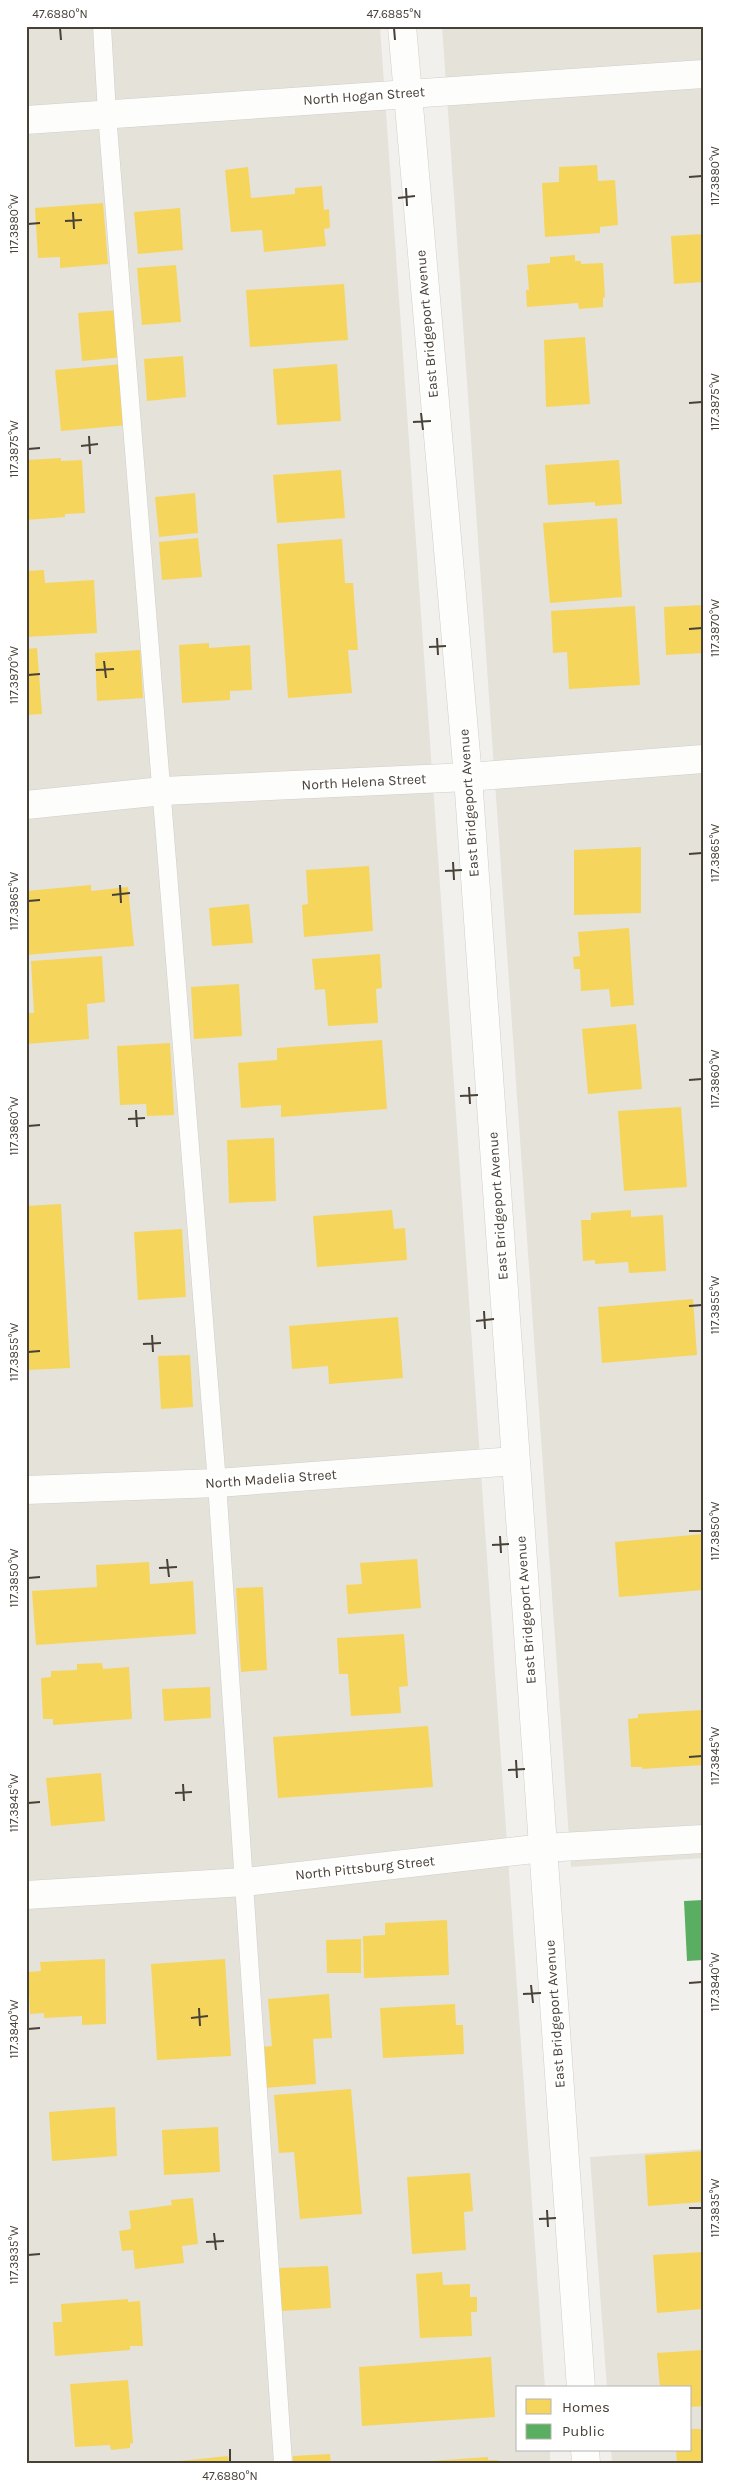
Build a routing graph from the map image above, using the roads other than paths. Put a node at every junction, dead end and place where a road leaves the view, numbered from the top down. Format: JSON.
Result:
{"nodes":[{"id":1,"x":102,"y":26,"type":"edge"},
{"id":2,"x":402,"y":26,"type":"edge"},
{"id":3,"x":703,"y":74,"type":"edge"},
{"id":4,"x":406,"y":93,"type":"junction"},
{"id":5,"x":107,"y":114,"type":"junction"},
{"id":6,"x":26,"y":120,"type":"edge"},
{"id":7,"x":703,"y":759,"type":"edge"},
{"id":8,"x":468,"y":777,"type":"junction"},
{"id":9,"x":163,"y":791,"type":"junction"},
{"id":10,"x":26,"y":805,"type":"edge"},
{"id":11,"x":516,"y":1461,"type":"junction"},
{"id":12,"x":218,"y":1483,"type":"junction"},
{"id":13,"x":26,"y":1490,"type":"edge"},
{"id":14,"x":703,"y":1839,"type":"edge"},
{"id":15,"x":543,"y":1848,"type":"junction"},
{"id":16,"x":245,"y":1882,"type":"junction"},
{"id":17,"x":26,"y":1895,"type":"edge"},
{"id":18,"x":581,"y":2386,"type":"edge"},
{"id":19,"x":283,"y":2463,"type":"edge"}],
"edges":[{"from":1,"to":5,"type":"lane"},
{"from":2,"to":4,"type":"street","name":"East Bridgeport Avenue"},
{"from":3,"to":4,"type":"street","name":"North Hogan Street"},
{"from":4,"to":5,"type":"street","name":"North Hogan Street"},
{"from":4,"to":8,"type":"street","name":"East Bridgeport Avenue"},
{"from":5,"to":6,"type":"street","name":"North Hogan Street"},
{"from":5,"to":9,"type":"lane"},
{"from":7,"to":8,"type":"street","name":"North Helena Street"},
{"from":8,"to":9,"type":"street","name":"North Helena Street"},
{"from":8,"to":11,"type":"street","name":"East Bridgeport Avenue"},
{"from":9,"to":10,"type":"street","name":"North Helena Street"},
{"from":9,"to":12,"type":"lane"},
{"from":11,"to":12,"type":"street","name":"North Madelia Street"},
{"from":11,"to":15,"type":"street","name":"East Bridgeport Avenue"},
{"from":12,"to":13,"type":"street","name":"North Madelia Street"},
{"from":12,"to":16,"type":"lane"},
{"from":14,"to":15,"type":"street","name":"North Pittsburg Street"},
{"from":15,"to":16,"type":"street","name":"North Pittsburg Street"},
{"from":15,"to":18,"type":"street","name":"East Bridgeport Avenue"},
{"from":16,"to":17,"type":"street","name":"North Pittsburg Street"},
{"from":16,"to":19,"type":"lane"}]}
